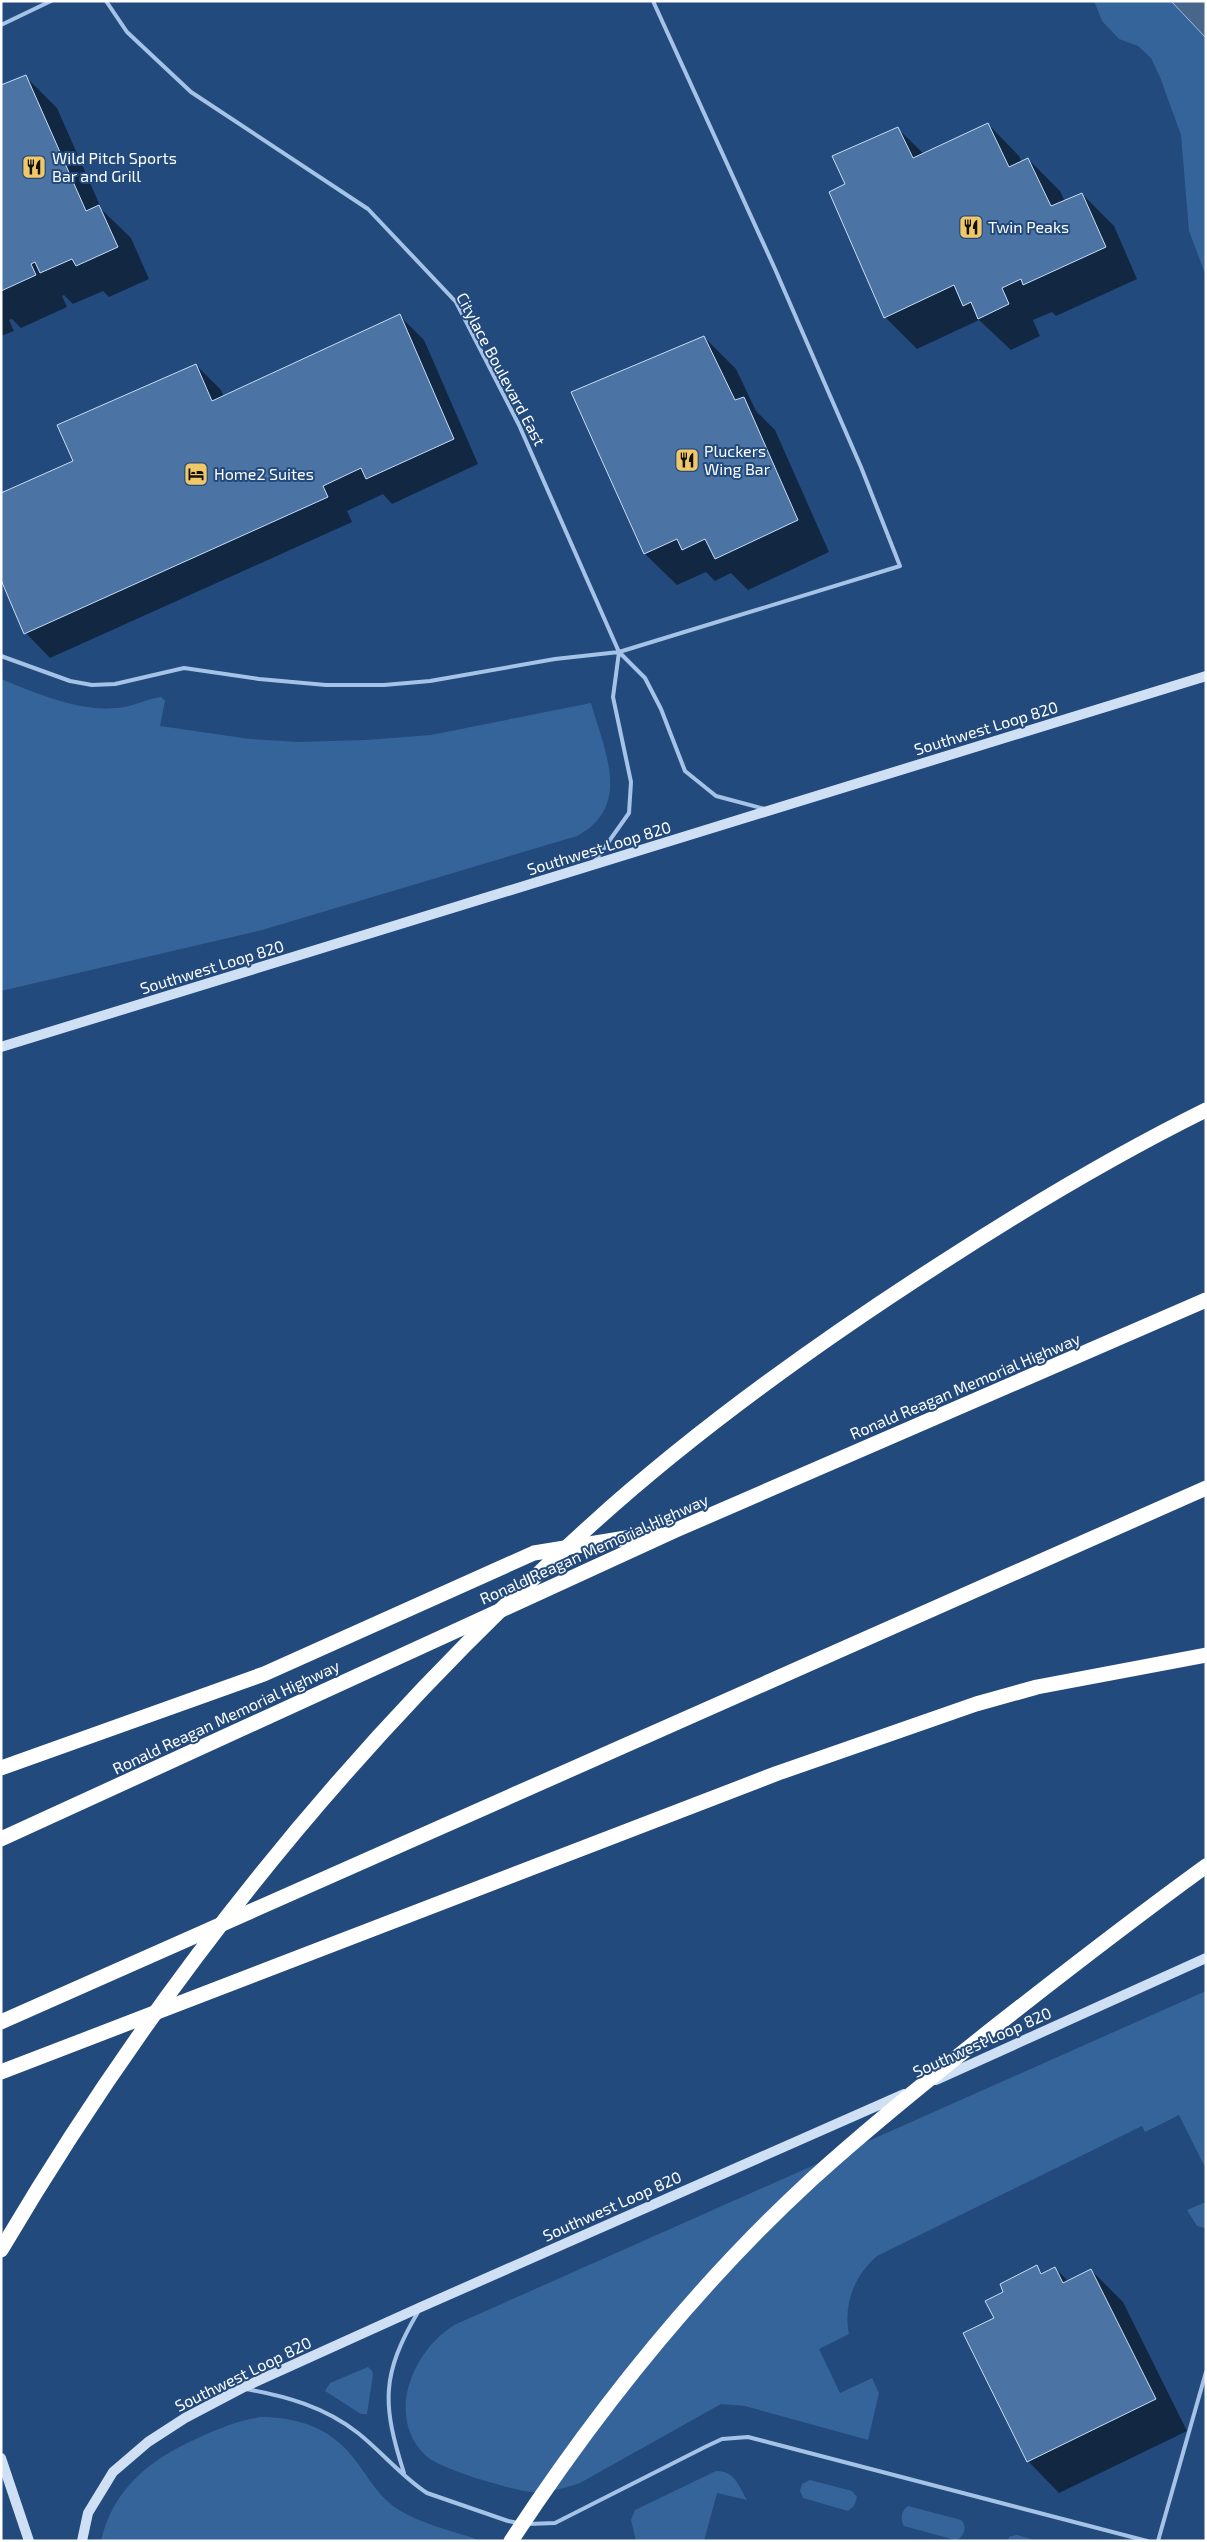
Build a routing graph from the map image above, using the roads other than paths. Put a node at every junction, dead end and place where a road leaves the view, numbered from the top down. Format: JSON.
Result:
{"nodes":[{"id":1,"x":52,"y":1,"type":"edge"},
{"id":2,"x":106,"y":1,"type":"edge"},
{"id":3,"x":653,"y":1,"type":"edge"},
{"id":4,"x":1,"y":25,"type":"edge"},
{"id":5,"x":619,"y":652,"type":"junction"},
{"id":6,"x":1,"y":656,"type":"edge"},
{"id":7,"x":1206,"y":676,"type":"edge"},
{"id":8,"x":771,"y":810,"type":"junction"},
{"id":9,"x":592,"y":866,"type":"junction"},
{"id":10,"x":4,"y":1046,"type":"edge"},
{"id":11,"x":1206,"y":1110,"type":"edge"},
{"id":12,"x":1206,"y":1300,"type":"edge"},
{"id":13,"x":1206,"y":1488,"type":"edge"},
{"id":14,"x":676,"y":1530,"type":"junction"},
{"id":15,"x":1206,"y":1654,"type":"edge"},
{"id":16,"x":1,"y":1768,"type":"edge"},
{"id":17,"x":1,"y":1839,"type":"edge"},
{"id":18,"x":1206,"y":1866,"type":"edge"},
{"id":19,"x":1206,"y":1958,"type":"edge"},
{"id":20,"x":1206,"y":1962,"type":"edge"},
{"id":21,"x":1194,"y":1963,"type":"junction"},
{"id":22,"x":1,"y":2022,"type":"edge"},
{"id":23,"x":1,"y":2072,"type":"edge"},
{"id":24,"x":1,"y":2250,"type":"edge"},
{"id":25,"x":421,"y":2307,"type":"junction"},
{"id":26,"x":1206,"y":2372,"type":"edge"},
{"id":27,"x":242,"y":2388,"type":"junction"},
{"id":28,"x":1,"y":2458,"type":"edge"},
{"id":29,"x":405,"y":2475,"type":"junction"},
{"id":30,"x":29,"y":2541,"type":"edge"},
{"id":31,"x":82,"y":2541,"type":"edge"},
{"id":32,"x":511,"y":2541,"type":"edge"},
{"id":33,"x":1147,"y":2541,"type":"edge"},
{"id":34,"x":1158,"y":2541,"type":"edge"}],
"edges":[{"from":1,"to":4,"type":"lane"},
{"from":2,"to":5,"type":"lane","name":"Citylace Boulevard East"},
{"from":3,"to":5,"type":"lane"},
{"from":5,"to":6,"type":"lane"},
{"from":5,"to":8,"type":"lane"},
{"from":5,"to":9,"type":"lane"},
{"from":7,"to":8,"type":"main road","name":"Southwest Loop 820"},
{"from":8,"to":9,"type":"main road","name":"Southwest Loop 820"},
{"from":9,"to":10,"type":"main road","name":"Southwest Loop 820"},
{"from":11,"to":24,"type":"highway","bridge":true},
{"from":12,"to":14,"type":"highway","name":"Ronald Reagan Memorial Highway"},
{"from":13,"to":22,"type":"highway"},
{"from":14,"to":16,"type":"highway"},
{"from":14,"to":17,"type":"highway","name":"Ronald Reagan Memorial Highway"},
{"from":15,"to":23,"type":"highway"},
{"from":18,"to":32,"type":"highway","bridge":true},
{"from":19,"to":21,"type":"main road","name":"Southwest Loop 820"},
{"from":20,"to":21,"type":"lane"},
{"from":21,"to":25,"type":"main road","name":"Southwest Loop 820"},
{"from":25,"to":27,"type":"main road","name":"Southwest Loop 820"},
{"from":25,"to":29,"type":"lane"},
{"from":26,"to":34,"type":"lane"},
{"from":27,"to":29,"type":"lane"},
{"from":27,"to":31,"type":"main road","name":"Southwest Loop 820"},
{"from":28,"to":30,"type":"main road"},
{"from":29,"to":33,"type":"lane"}]}
